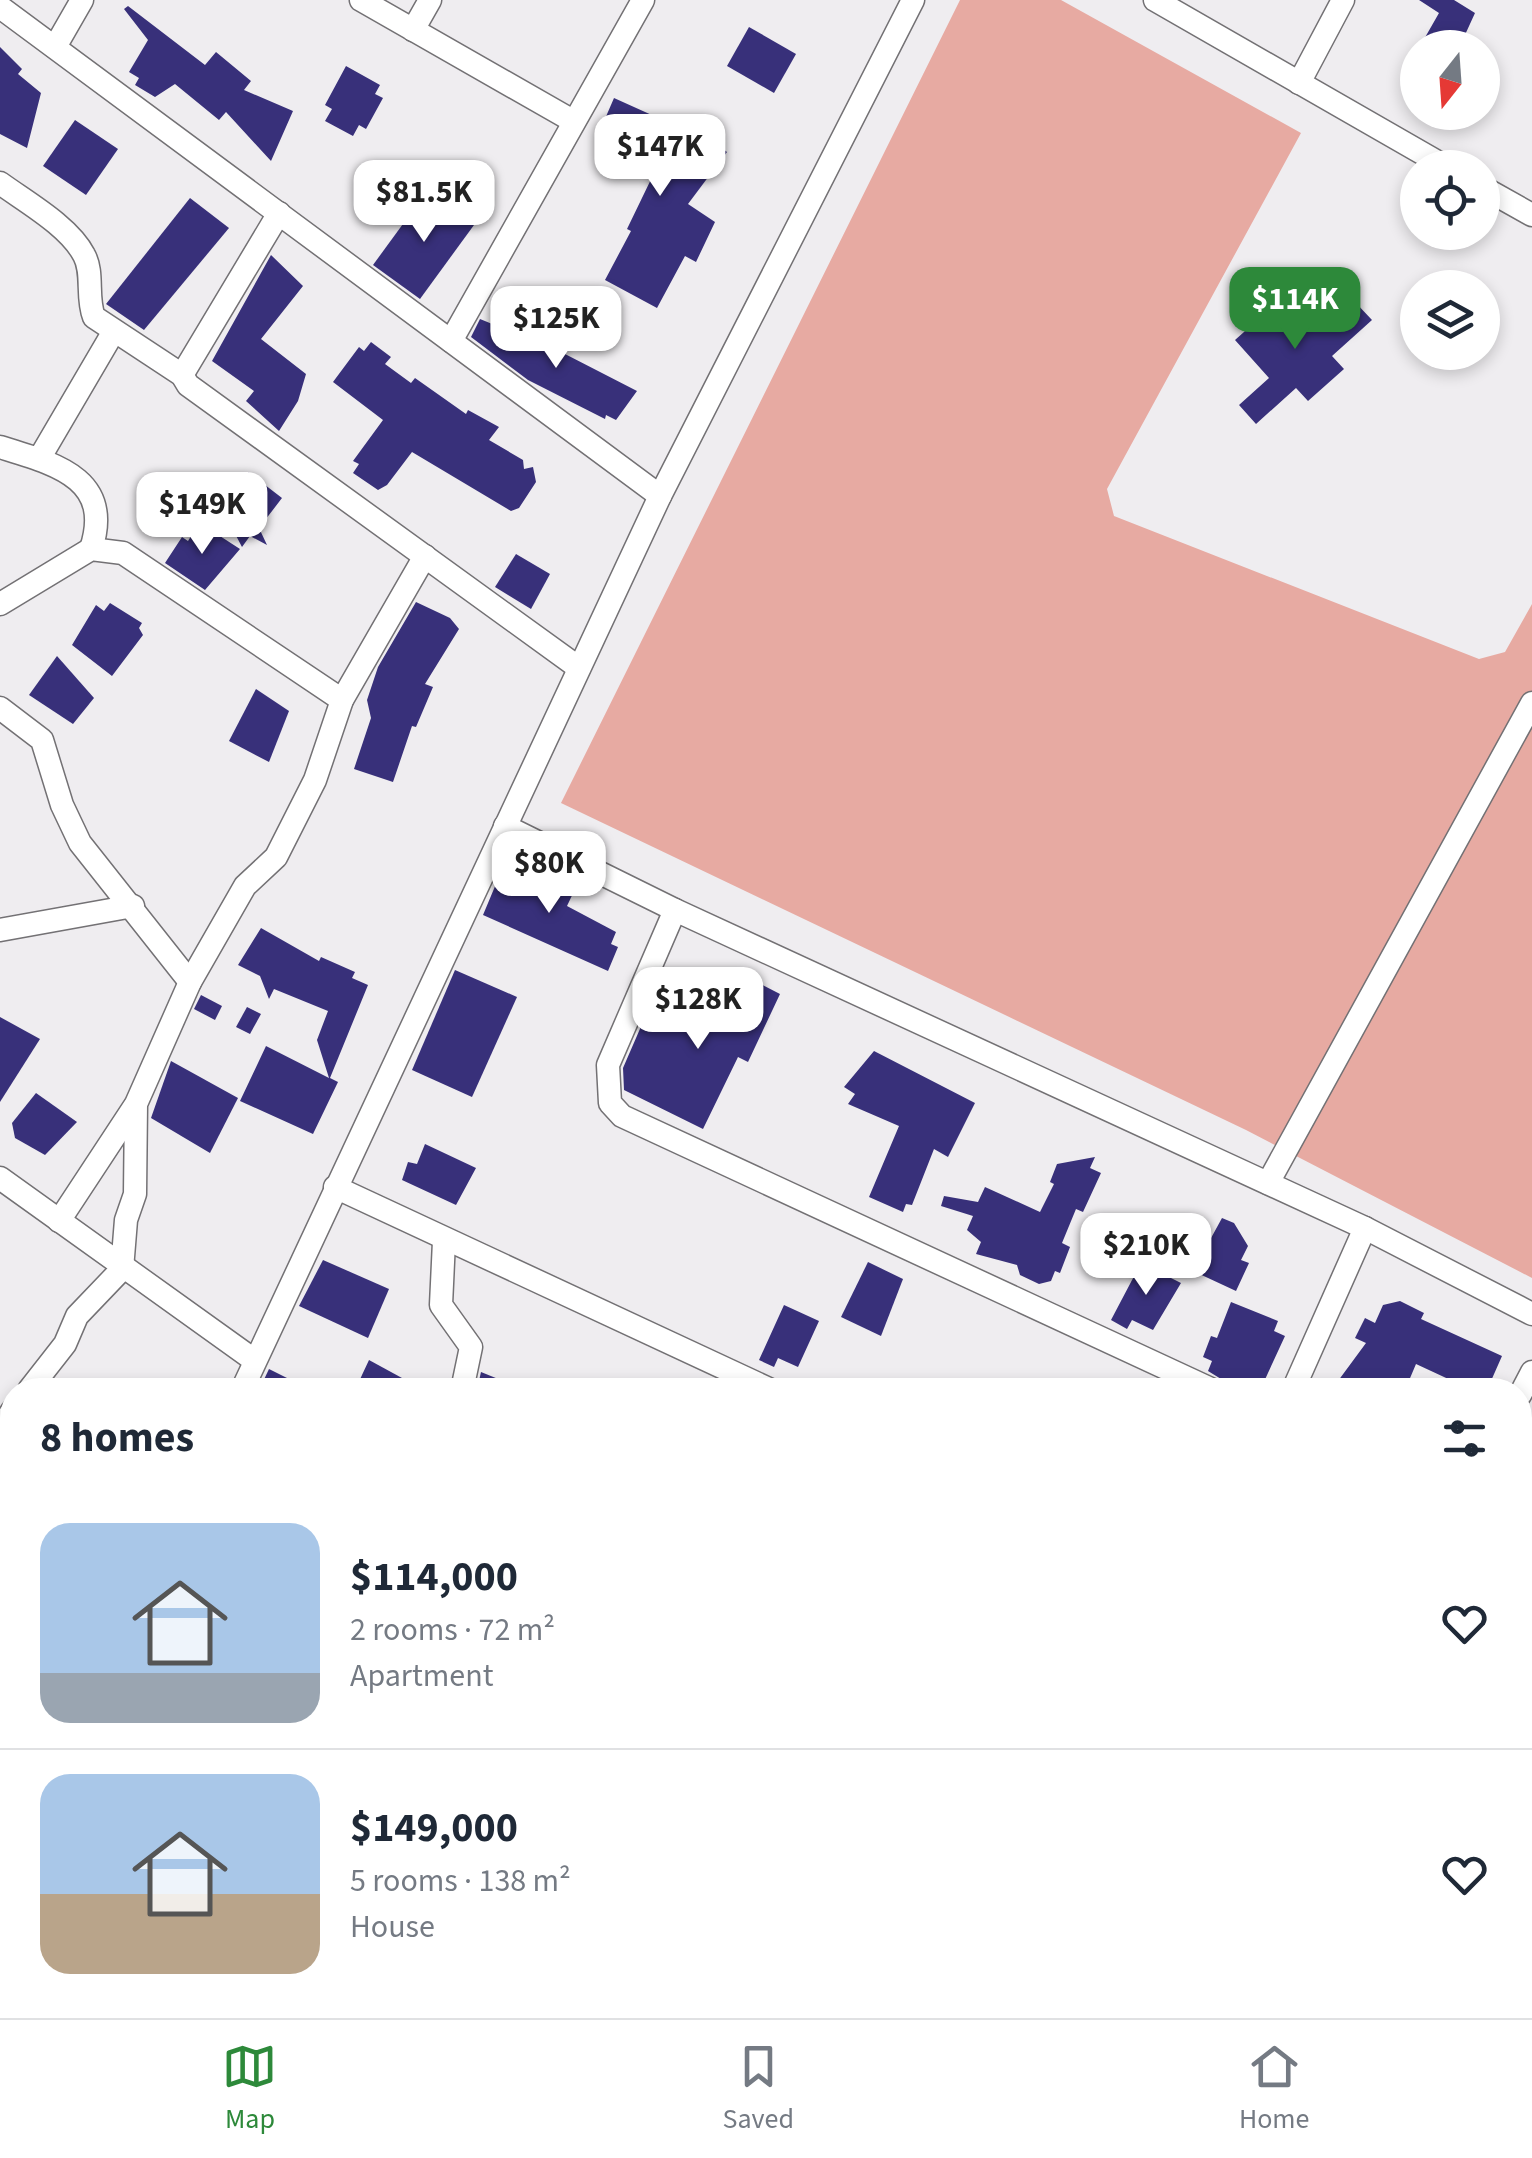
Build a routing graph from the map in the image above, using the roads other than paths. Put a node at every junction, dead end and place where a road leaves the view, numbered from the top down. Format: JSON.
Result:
{"nodes":[{"id":1,"x":82,"y":0,"type":"edge"},
{"id":2,"x":361,"y":0,"type":"edge"},
{"id":3,"x":430,"y":0,"type":"edge"},
{"id":4,"x":643,"y":0,"type":"edge"},
{"id":5,"x":913,"y":0,"type":"edge"},
{"id":6,"x":1154,"y":0,"type":"edge"},
{"id":7,"x":1343,"y":0,"type":"edge"},
{"id":8,"x":0,"y":7,"type":"edge"},
{"id":9,"x":413,"y":30,"type":"junction"},
{"id":10,"x":54,"y":47,"type":"junction"},
{"id":11,"x":1299,"y":82,"type":"junction"},
{"id":12,"x":573,"y":121,"type":"junction"},
{"id":13,"x":1417,"y":150,"type":"edge"},
{"id":14,"x":0,"y":183,"type":"edge"},
{"id":15,"x":1500,"y":197,"type":"edge"},
{"id":16,"x":279,"y":214,"type":"junction"},
{"id":17,"x":1532,"y":215,"type":"edge"},
{"id":18,"x":114,"y":331,"type":"junction"},
{"id":19,"x":452,"y":341,"type":"junction"},
{"id":20,"x":182,"y":375,"type":"junction"},
{"id":21,"x":0,"y":447,"type":"edge"},
{"id":22,"x":40,"y":460,"type":"junction"},
{"id":23,"x":660,"y":496,"type":"junction"},
{"id":24,"x":90,"y":549,"type":"junction"},
{"id":25,"x":426,"y":556,"type":"junction"},
{"id":26,"x":0,"y":604,"type":"edge"},
{"id":27,"x":580,"y":668,"type":"junction"},
{"id":28,"x":342,"y":700,"type":"junction"},
{"id":29,"x":1532,"y":703,"type":"edge"},
{"id":30,"x":0,"y":708,"type":"edge"},
{"id":31,"x":505,"y":826,"type":"junction"},
{"id":32,"x":132,"y":906,"type":"junction"},
{"id":33,"x":674,"y":910,"type":"junction"},
{"id":34,"x":0,"y":930,"type":"edge"},
{"id":35,"x":190,"y":982,"type":"junction"},
{"id":36,"x":136,"y":1104,"type":"junction"},
{"id":37,"x":0,"y":1178,"type":"edge"},
{"id":38,"x":1268,"y":1183,"type":"junction"},
{"id":39,"x":336,"y":1188,"type":"junction"},
{"id":40,"x":59,"y":1222,"type":"junction"},
{"id":41,"x":1365,"y":1228,"type":"junction"},
{"id":42,"x":444,"y":1242,"type":"junction"},
{"id":43,"x":122,"y":1269,"type":"junction"},
{"id":44,"x":1532,"y":1314,"type":"edge"},
{"id":45,"x":254,"y":1360,"type":"junction"},
{"id":46,"x":38,"y":1378,"type":"edge"},
{"id":47,"x":247,"y":1378,"type":"edge"},
{"id":48,"x":464,"y":1378,"type":"edge"},
{"id":49,"x":744,"y":1378,"type":"edge"},
{"id":50,"x":1187,"y":1378,"type":"edge"},
{"id":51,"x":1298,"y":1378,"type":"edge"}],
"edges":[{"from":1,"to":10,"type":"street"},
{"from":2,"to":9,"type":"street"},
{"from":3,"to":9,"type":"street"},
{"from":4,"to":12,"type":"street"},
{"from":5,"to":23,"type":"street"},
{"from":6,"to":11,"type":"street"},
{"from":7,"to":11,"type":"street"},
{"from":8,"to":10,"type":"street"},
{"from":9,"to":12,"type":"street"},
{"from":10,"to":16,"type":"street"},
{"from":11,"to":13,"type":"street"},
{"from":12,"to":19,"type":"street"},
{"from":14,"to":18,"type":"street"},
{"from":15,"to":17,"type":"street"},
{"from":16,"to":19,"type":"street"},
{"from":16,"to":20,"type":"street"},
{"from":18,"to":20,"type":"street"},
{"from":18,"to":22,"type":"street"},
{"from":19,"to":23,"type":"street"},
{"from":20,"to":25,"type":"street"},
{"from":21,"to":22,"type":"street"},
{"from":22,"to":24,"type":"street"},
{"from":23,"to":27,"type":"street"},
{"from":24,"to":26,"type":"street"},
{"from":24,"to":28,"type":"street"},
{"from":25,"to":27,"type":"street"},
{"from":25,"to":28,"type":"street"},
{"from":27,"to":31,"type":"street"},
{"from":28,"to":35,"type":"street"},
{"from":29,"to":38,"type":"street"},
{"from":30,"to":32,"type":"street"},
{"from":31,"to":33,"type":"street"},
{"from":31,"to":39,"type":"street"},
{"from":32,"to":34,"type":"street"},
{"from":32,"to":35,"type":"street"},
{"from":33,"to":38,"type":"street"},
{"from":33,"to":50,"type":"street"},
{"from":35,"to":36,"type":"street"},
{"from":36,"to":40,"type":"street"},
{"from":36,"to":43,"type":"street"},
{"from":37,"to":40,"type":"street"},
{"from":38,"to":41,"type":"street"},
{"from":39,"to":42,"type":"street"},
{"from":39,"to":45,"type":"street"},
{"from":40,"to":43,"type":"street"},
{"from":41,"to":44,"type":"street"},
{"from":41,"to":51,"type":"street"},
{"from":42,"to":48,"type":"street"},
{"from":42,"to":49,"type":"street"},
{"from":43,"to":45,"type":"street"},
{"from":43,"to":46,"type":"street"},
{"from":45,"to":47,"type":"street"}]}
